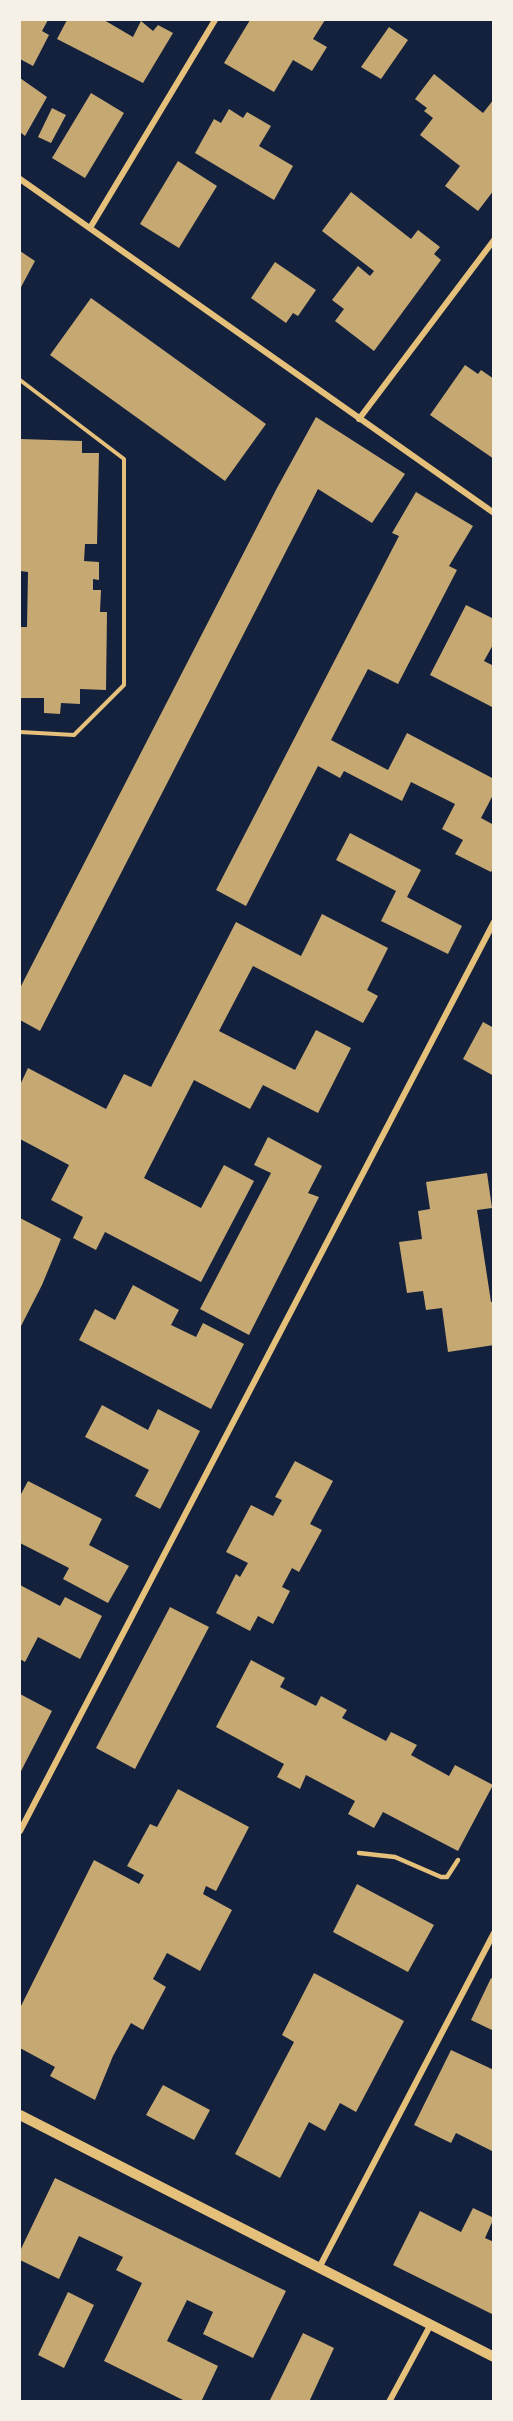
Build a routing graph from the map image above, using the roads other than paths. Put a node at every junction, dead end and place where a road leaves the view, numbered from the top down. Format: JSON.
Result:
{"nodes":[{"id":1,"x":215,"y":20,"type":"edge"},
{"id":2,"x":20,"y":179,"type":"edge"},
{"id":3,"x":90,"y":228,"type":"junction"},
{"id":4,"x":494,"y":240,"type":"edge"},
{"id":5,"x":359,"y":419,"type":"junction"},
{"id":6,"x":494,"y":513,"type":"edge"},
{"id":7,"x":494,"y":922,"type":"edge"},
{"id":8,"x":20,"y":1831,"type":"edge"},
{"id":9,"x":360,"y":1853,"type":"dead end"},
{"id":10,"x":458,"y":1860,"type":"dead end"},
{"id":11,"x":494,"y":1934,"type":"edge"},
{"id":12,"x":20,"y":2115,"type":"edge"},
{"id":13,"x":319,"y":2268,"type":"junction"},
{"id":14,"x":430,"y":2326,"type":"junction"},
{"id":15,"x":494,"y":2357,"type":"edge"},
{"id":16,"x":389,"y":2402,"type":"edge"}],
"edges":[{"from":1,"to":3,"type":"street"},
{"from":2,"to":3,"type":"street"},
{"from":3,"to":5,"type":"street"},
{"from":4,"to":5,"type":"street"},
{"from":5,"to":6,"type":"street"},
{"from":7,"to":8,"type":"street"},
{"from":9,"to":10,"type":"lane"},
{"from":11,"to":13,"type":"street"},
{"from":12,"to":13,"type":"street"},
{"from":13,"to":14,"type":"street"},
{"from":14,"to":15,"type":"street"},
{"from":14,"to":16,"type":"street"}]}
